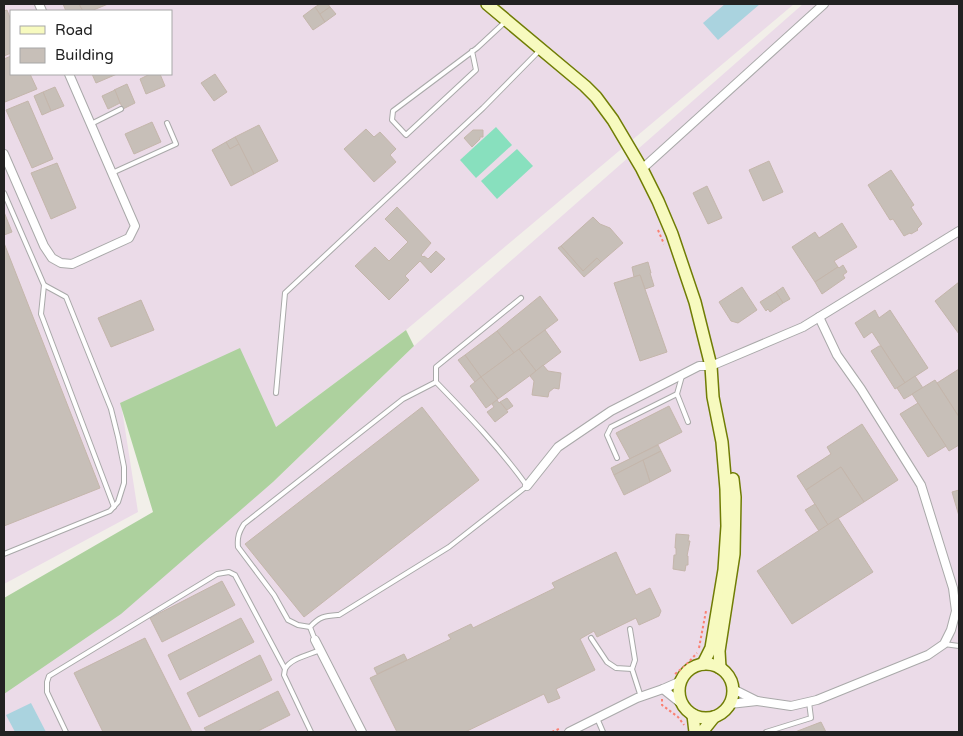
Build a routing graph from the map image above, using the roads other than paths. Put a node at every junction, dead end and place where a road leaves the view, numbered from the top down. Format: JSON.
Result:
{"nodes":[{"id":1,"x":487,"y":4,"type":"edge"},
{"id":2,"x":824,"y":4,"type":"edge"},
{"id":3,"x":506,"y":20,"type":"junction"},
{"id":4,"x":541,"y":49,"type":"junction"},
{"id":5,"x":472,"y":51,"type":"junction"},
{"id":6,"x":69,"y":75,"type":"edge"},
{"id":7,"x":121,"y":109,"type":"dead end"},
{"id":8,"x":167,"y":123,"type":"dead end"},
{"id":9,"x":91,"y":124,"type":"junction"},
{"id":10,"x":4,"y":154,"type":"edge"},
{"id":11,"x":642,"y":169,"type":"junction"},
{"id":12,"x":112,"y":173,"type":"junction"},
{"id":13,"x":8,"y":174,"type":"edge"},
{"id":14,"x":4,"y":193,"type":"edge"},
{"id":15,"x":959,"y":231,"type":"edge"},
{"id":16,"x":44,"y":285,"type":"junction"},
{"id":17,"x":521,"y":298,"type":"dead end"},
{"id":18,"x":819,"y":317,"type":"junction"},
{"id":19,"x":711,"y":368,"type":"junction"},
{"id":20,"x":683,"y":374,"type":"junction"},
{"id":21,"x":436,"y":382,"type":"junction"},
{"id":22,"x":276,"y":393,"type":"dead end"},
{"id":23,"x":677,"y":394,"type":"junction"},
{"id":24,"x":688,"y":422,"type":"dead end"},
{"id":25,"x":617,"y":458,"type":"dead end"},
{"id":26,"x":527,"y":486,"type":"junction"},
{"id":27,"x":114,"y":507,"type":"junction"},
{"id":28,"x":4,"y":554,"type":"edge"},
{"id":29,"x":310,"y":628,"type":"junction"},
{"id":30,"x":630,"y":629,"type":"dead end"},
{"id":31,"x":591,"y":638,"type":"dead end"},
{"id":32,"x":315,"y":640,"type":"joint"},
{"id":33,"x":944,"y":644,"type":"junction"},
{"id":34,"x":959,"y":646,"type":"edge"},
{"id":35,"x":320,"y":650,"type":"junction"},
{"id":36,"x":703,"y":664,"type":"junction"},
{"id":37,"x":720,"y":668,"type":"junction"},
{"id":38,"x":284,"y":669,"type":"junction"},
{"id":39,"x":632,"y":669,"type":"junction"},
{"id":40,"x":676,"y":679,"type":"junction"},
{"id":41,"x":663,"y":689,"type":"junction"},
{"id":42,"x":733,"y":689,"type":"junction"},
{"id":43,"x":641,"y":697,"type":"junction"},
{"id":44,"x":757,"y":701,"type":"junction"},
{"id":45,"x":810,"y":702,"type":"junction"},
{"id":46,"x":730,"y":704,"type":"junction"},
{"id":47,"x":682,"y":705,"type":"junction"},
{"id":48,"x":693,"y":715,"type":"junction"},
{"id":49,"x":714,"y":717,"type":"junction"},
{"id":50,"x":597,"y":718,"type":"junction"},
{"id":51,"x":689,"y":729,"type":"edge"},
{"id":52,"x":66,"y":732,"type":"edge"},
{"id":53,"x":311,"y":732,"type":"edge"},
{"id":54,"x":362,"y":732,"type":"edge"},
{"id":55,"x":569,"y":732,"type":"edge"},
{"id":56,"x":603,"y":732,"type":"edge"},
{"id":57,"x":702,"y":732,"type":"edge"},
{"id":58,"x":766,"y":732,"type":"edge"}],
"edges":[{"from":1,"to":3,"type":"street"},
{"from":2,"to":11,"type":"street"},
{"from":3,"to":4,"type":"street"},
{"from":3,"to":5,"type":"lane"},
{"from":4,"to":11,"type":"street"},
{"from":4,"to":22,"type":"lane"},
{"from":5,"to":5,"type":"lane"},
{"from":6,"to":9,"type":"street"},
{"from":7,"to":9,"type":"lane"},
{"from":8,"to":12,"type":"lane"},
{"from":9,"to":12,"type":"street"},
{"from":10,"to":13,"type":"street"},
{"from":11,"to":19,"type":"street"},
{"from":12,"to":13,"type":"street"},
{"from":14,"to":16,"type":"lane"},
{"from":15,"to":18,"type":"street"},
{"from":16,"to":27,"type":"lane"},
{"from":16,"to":27,"type":"lane"},
{"from":17,"to":21,"type":"lane"},
{"from":18,"to":19,"type":"street"},
{"from":18,"to":33,"type":"street"},
{"from":19,"to":20,"type":"street"},
{"from":19,"to":36,"type":"street"},
{"from":19,"to":37,"type":"street"},
{"from":20,"to":23,"type":"lane"},
{"from":20,"to":26,"type":"street"},
{"from":21,"to":26,"type":"lane"},
{"from":21,"to":29,"type":"lane"},
{"from":23,"to":24,"type":"lane"},
{"from":23,"to":25,"type":"lane"},
{"from":26,"to":29,"type":"lane"},
{"from":27,"to":28,"type":"lane"},
{"from":29,"to":32,"type":"lane"},
{"from":30,"to":39,"type":"lane"},
{"from":31,"to":39,"type":"lane"},
{"from":32,"to":35,"type":"street"},
{"from":33,"to":34,"type":"lane"},
{"from":33,"to":45,"type":"street"},
{"from":35,"to":38,"type":"lane"},
{"from":35,"to":54,"type":"street"},
{"from":36,"to":37,"type":"street"},
{"from":36,"to":40,"type":"street"},
{"from":37,"to":42,"type":"street"},
{"from":38,"to":52,"type":"lane"},
{"from":38,"to":53,"type":"lane"},
{"from":39,"to":43,"type":"lane"},
{"from":40,"to":41,"type":"street"},
{"from":40,"to":47,"type":"street"},
{"from":41,"to":43,"type":"street"},
{"from":41,"to":47,"type":"street"},
{"from":42,"to":44,"type":"street"},
{"from":42,"to":46,"type":"street"},
{"from":43,"to":50,"type":"street"},
{"from":44,"to":45,"type":"street"},
{"from":44,"to":46,"type":"street"},
{"from":45,"to":58,"type":"lane"},
{"from":46,"to":49,"type":"street"},
{"from":47,"to":48,"type":"street"},
{"from":48,"to":49,"type":"street"},
{"from":48,"to":51,"type":"street"},
{"from":49,"to":57,"type":"street"},
{"from":50,"to":55,"type":"street"},
{"from":50,"to":56,"type":"lane"}]}
